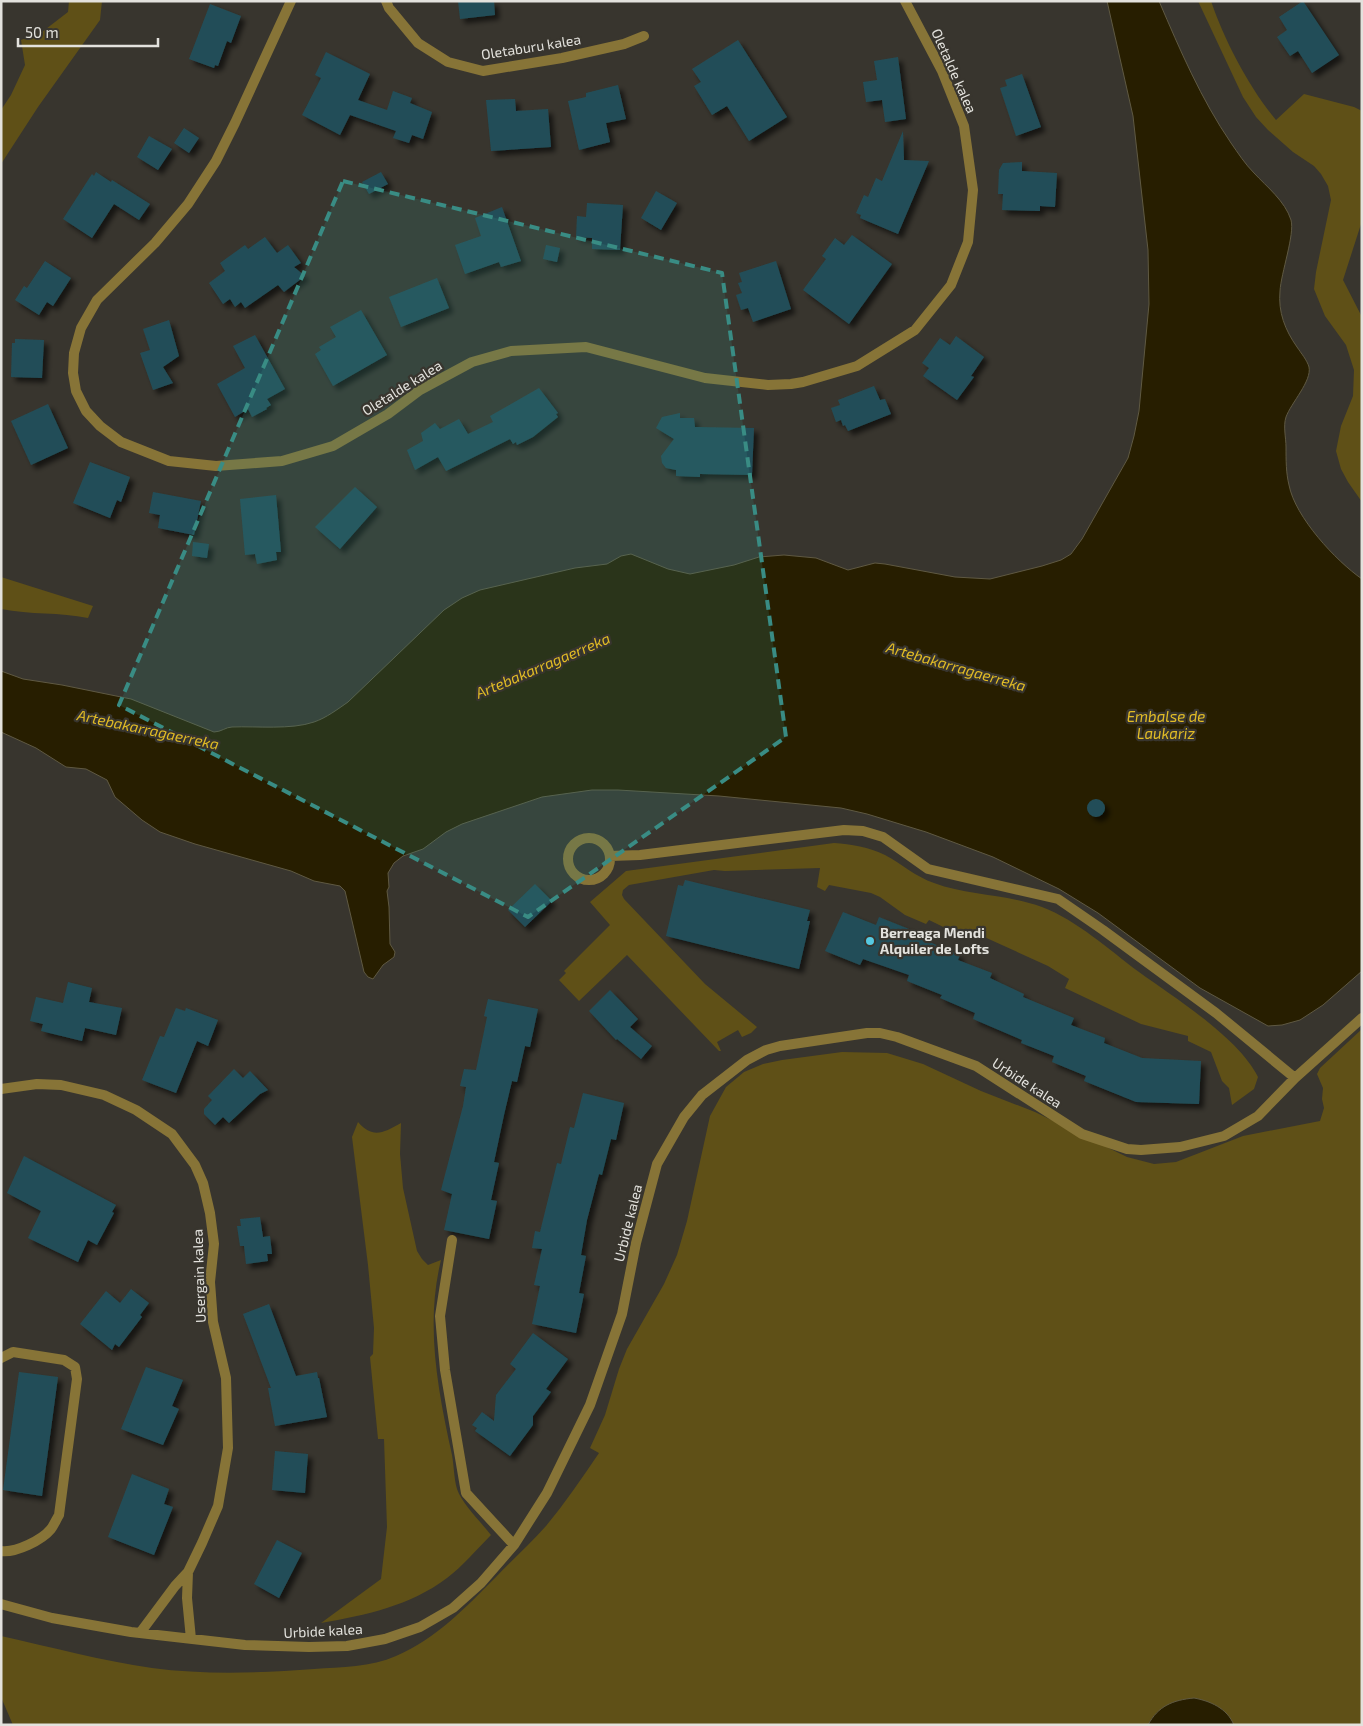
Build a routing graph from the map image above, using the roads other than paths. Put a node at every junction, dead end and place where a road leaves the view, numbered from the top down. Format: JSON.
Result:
{"nodes":[{"id":1,"x":291,"y":1,"type":"edge"},
{"id":2,"x":386,"y":1,"type":"edge"},
{"id":3,"x":905,"y":1,"type":"edge"},
{"id":4,"x":644,"y":36,"type":"dead end"},
{"id":5,"x":610,"y":856,"type":"junction"},
{"id":6,"x":1362,"y":1018,"type":"edge"},
{"id":7,"x":1294,"y":1078,"type":"junction"},
{"id":8,"x":1,"y":1089,"type":"edge"},
{"id":9,"x":452,"y":1240,"type":"dead end"},
{"id":10,"x":1,"y":1358,"type":"edge"},
{"id":11,"x":514,"y":1545,"type":"junction"},
{"id":12,"x":1,"y":1551,"type":"edge"},
{"id":13,"x":188,"y":1572,"type":"junction"},
{"id":14,"x":1,"y":1604,"type":"edge"},
{"id":15,"x":140,"y":1633,"type":"junction"},
{"id":16,"x":191,"y":1639,"type":"junction"}],
"edges":[{"from":1,"to":3,"type":"street","name":"Oletalde kalea"},
{"from":2,"to":4,"type":"street","name":"Oletaburu kalea"},
{"from":5,"to":5,"type":"street"},
{"from":5,"to":7,"type":"street"},
{"from":6,"to":7,"type":"street","name":"Urbide kalea"},
{"from":7,"to":11,"type":"street","name":"Urbide kalea"},
{"from":8,"to":13,"type":"street","name":"Usergain kalea"},
{"from":9,"to":11,"type":"street"},
{"from":10,"to":12,"type":"street"},
{"from":11,"to":16,"type":"street","name":"Urbide kalea"},
{"from":13,"to":15,"type":"street","name":"Usergain kalea"},
{"from":13,"to":16,"type":"street","name":"Usergain kalea"},
{"from":14,"to":15,"type":"street","name":"Urbide kalea"},
{"from":15,"to":16,"type":"street","name":"Urbide kalea"}]}
